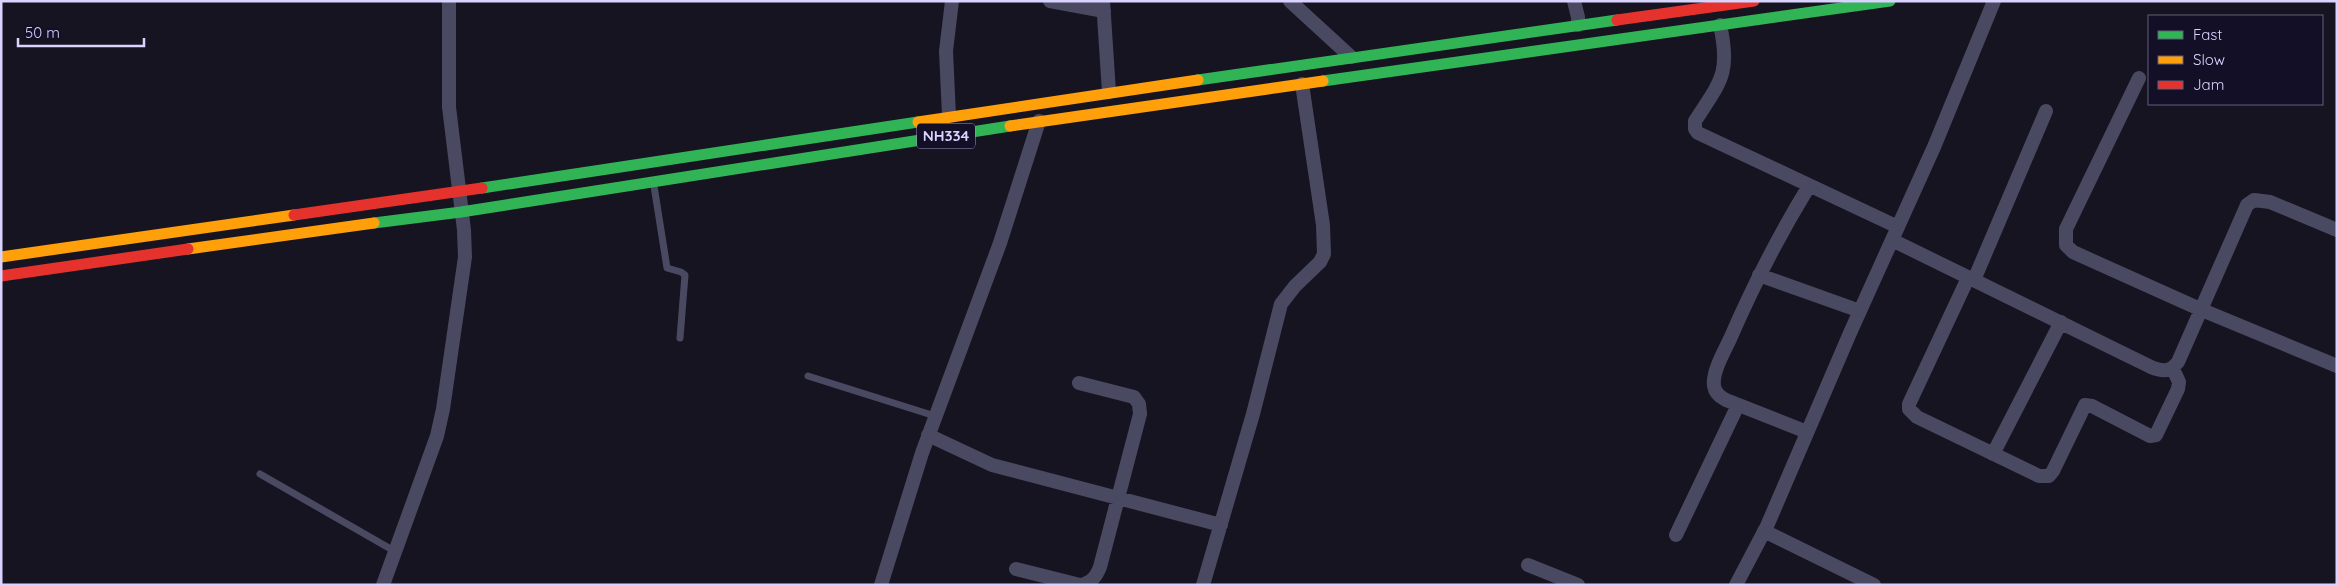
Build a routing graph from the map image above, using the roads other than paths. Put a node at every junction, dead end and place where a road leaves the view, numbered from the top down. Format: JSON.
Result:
{"nodes":[{"id":1,"x":449,"y":1,"type":"edge"},
{"id":2,"x":952,"y":1,"type":"edge"},
{"id":3,"x":1050,"y":1,"type":"edge"},
{"id":4,"x":1290,"y":1,"type":"edge"},
{"id":5,"x":1574,"y":1,"type":"edge"},
{"id":6,"x":1754,"y":1,"type":"edge"},
{"id":7,"x":1890,"y":1,"type":"edge"},
{"id":8,"x":1994,"y":1,"type":"edge"},
{"id":9,"x":1104,"y":6,"type":"edge"},
{"id":10,"x":1578,"y":25,"type":"junction"},
{"id":11,"x":1720,"y":26,"type":"junction"},
{"id":12,"x":1351,"y":57,"type":"junction"},
{"id":13,"x":2139,"y":78,"type":"dead end"},
{"id":14,"x":1302,"y":84,"type":"junction"},
{"id":15,"x":1109,"y":92,"type":"junction"},
{"id":16,"x":2046,"y":112,"type":"dead end"},
{"id":17,"x":949,"y":116,"type":"junction"},
{"id":18,"x":1039,"y":122,"type":"junction"},
{"id":19,"x":654,"y":183,"type":"junction"},
{"id":20,"x":1809,"y":186,"type":"junction"},
{"id":21,"x":459,"y":193,"type":"junction"},
{"id":22,"x":461,"y":212,"type":"junction"},
{"id":23,"x":2337,"y":230,"type":"edge"},
{"id":24,"x":1895,"y":234,"type":"junction"},
{"id":25,"x":1,"y":256,"type":"edge"},
{"id":26,"x":1759,"y":275,"type":"junction"},
{"id":27,"x":1,"y":276,"type":"edge"},
{"id":28,"x":1971,"y":279,"type":"junction"},
{"id":29,"x":2202,"y":310,"type":"junction"},
{"id":30,"x":1860,"y":311,"type":"junction"},
{"id":31,"x":2061,"y":322,"type":"junction"},
{"id":32,"x":680,"y":338,"type":"dead end"},
{"id":33,"x":2337,"y":366,"type":"edge"},
{"id":34,"x":2173,"y":369,"type":"junction"},
{"id":35,"x":808,"y":376,"type":"dead end"},
{"id":36,"x":1079,"y":383,"type":"dead end"},
{"id":37,"x":1738,"y":405,"type":"junction"},
{"id":38,"x":935,"y":416,"type":"junction"},
{"id":39,"x":1807,"y":432,"type":"junction"},
{"id":40,"x":928,"y":435,"type":"junction"},
{"id":41,"x":1993,"y":454,"type":"junction"},
{"id":42,"x":260,"y":474,"type":"dead end"},
{"id":43,"x":1118,"y":499,"type":"junction"},
{"id":44,"x":1221,"y":525,"type":"junction"},
{"id":45,"x":1764,"y":531,"type":"junction"},
{"id":46,"x":1676,"y":535,"type":"dead end"},
{"id":47,"x":396,"y":552,"type":"junction"},
{"id":48,"x":1528,"y":565,"type":"dead end"},
{"id":49,"x":1016,"y":569,"type":"dead end"},
{"id":50,"x":383,"y":585,"type":"edge"},
{"id":51,"x":881,"y":585,"type":"edge"},
{"id":52,"x":1081,"y":585,"type":"edge"},
{"id":53,"x":1203,"y":585,"type":"edge"},
{"id":54,"x":1578,"y":585,"type":"edge"},
{"id":55,"x":1736,"y":585,"type":"edge"},
{"id":56,"x":1874,"y":585,"type":"edge"}],
"edges":[{"from":1,"to":21,"type":"street"},
{"from":2,"to":17,"type":"street"},
{"from":3,"to":9,"type":"street"},
{"from":4,"to":12,"type":"street"},
{"from":5,"to":10,"type":"street"},
{"from":6,"to":10,"type":"highway","number":"NH334"},
{"from":7,"to":11,"type":"highway","number":"NH334"},
{"from":8,"to":24,"type":"street"},
{"from":9,"to":15,"type":"street"},
{"from":10,"to":12,"type":"highway","number":"NH334"},
{"from":11,"to":14,"type":"highway","number":"NH334"},
{"from":11,"to":20,"type":"street"},
{"from":12,"to":15,"type":"highway","number":"NH334"},
{"from":13,"to":29,"type":"street"},
{"from":14,"to":18,"type":"highway","number":"NH334"},
{"from":14,"to":44,"type":"street"},
{"from":15,"to":17,"type":"highway","number":"NH334"},
{"from":16,"to":28,"type":"street"},
{"from":17,"to":21,"type":"highway","number":"NH334"},
{"from":18,"to":19,"type":"highway","number":"NH334"},
{"from":18,"to":38,"type":"street"},
{"from":19,"to":22,"type":"highway","number":"NH334"},
{"from":19,"to":32,"type":"lane"},
{"from":20,"to":24,"type":"street"},
{"from":20,"to":26,"type":"street"},
{"from":21,"to":22,"type":"street"},
{"from":21,"to":25,"type":"highway","number":"NH334"},
{"from":22,"to":27,"type":"highway","number":"NH334"},
{"from":22,"to":47,"type":"street"},
{"from":23,"to":29,"type":"street"},
{"from":24,"to":28,"type":"street"},
{"from":24,"to":30,"type":"street"},
{"from":26,"to":30,"type":"street"},
{"from":26,"to":37,"type":"street"},
{"from":28,"to":31,"type":"street"},
{"from":28,"to":41,"type":"street"},
{"from":29,"to":33,"type":"street"},
{"from":29,"to":34,"type":"street"},
{"from":30,"to":39,"type":"street"},
{"from":31,"to":34,"type":"street"},
{"from":31,"to":41,"type":"street"},
{"from":34,"to":41,"type":"street"},
{"from":35,"to":38,"type":"lane"},
{"from":36,"to":43,"type":"street"},
{"from":37,"to":39,"type":"street"},
{"from":37,"to":46,"type":"street"},
{"from":38,"to":40,"type":"street"},
{"from":39,"to":45,"type":"street"},
{"from":40,"to":43,"type":"street"},
{"from":40,"to":51,"type":"street"},
{"from":42,"to":47,"type":"lane"},
{"from":43,"to":44,"type":"street"},
{"from":43,"to":52,"type":"street"},
{"from":44,"to":53,"type":"street"},
{"from":45,"to":55,"type":"street"},
{"from":45,"to":56,"type":"street"},
{"from":47,"to":50,"type":"street"},
{"from":48,"to":54,"type":"street"},
{"from":49,"to":52,"type":"street"}]}
